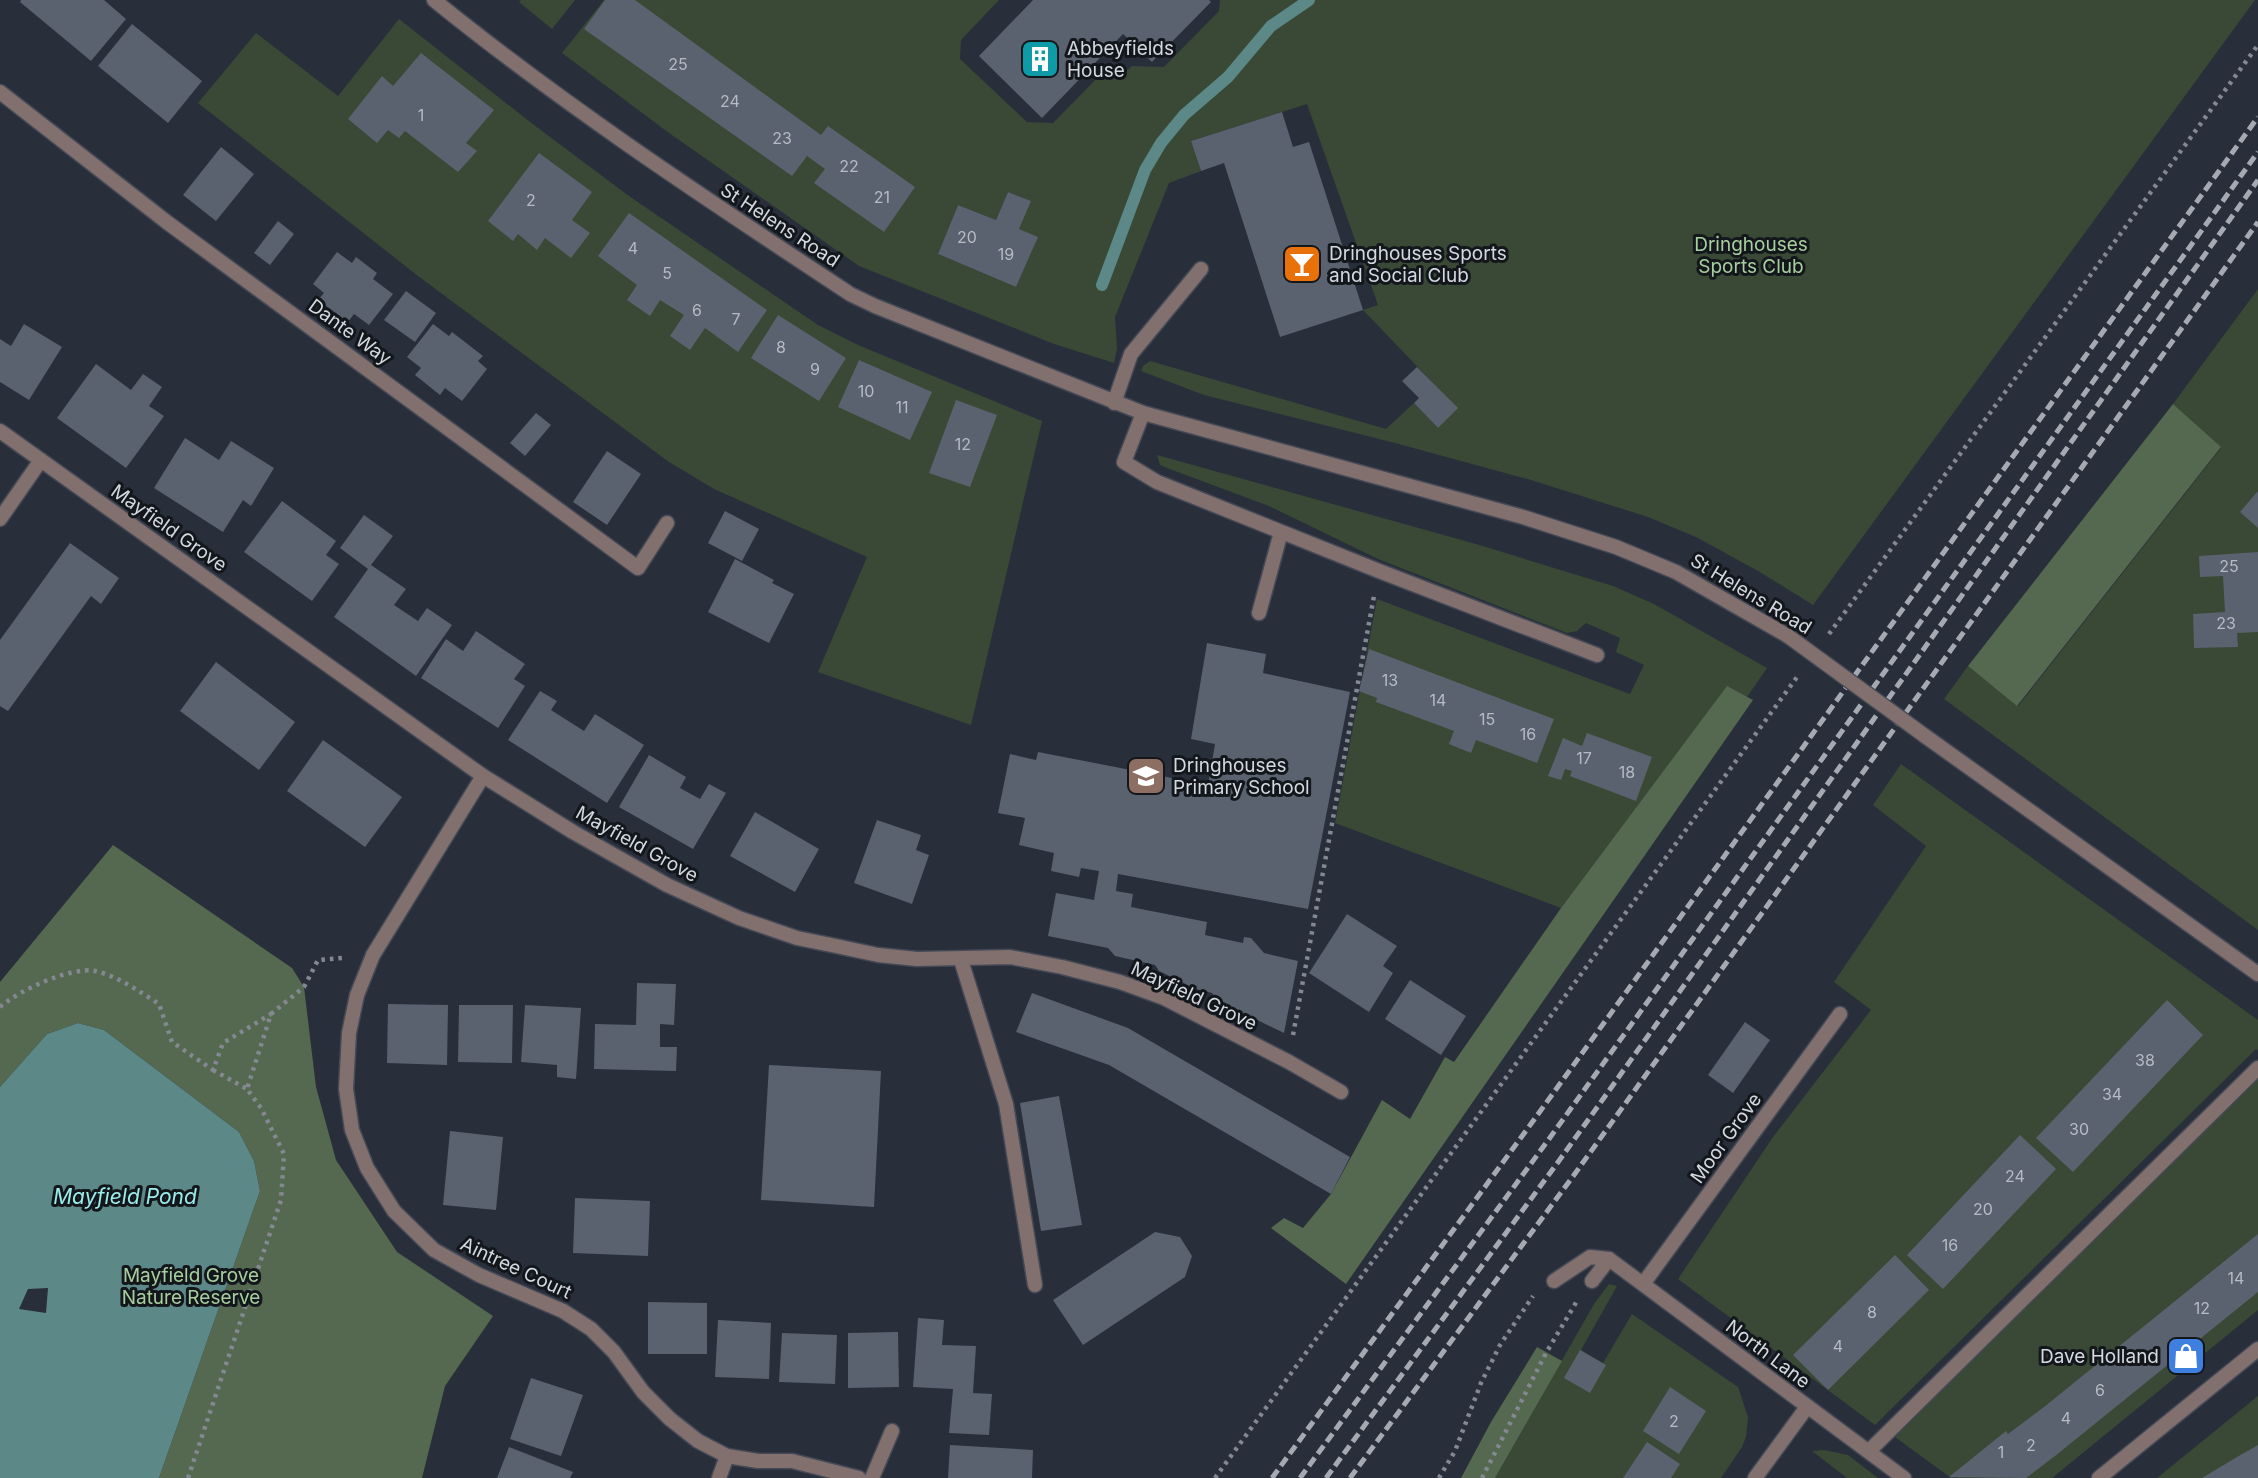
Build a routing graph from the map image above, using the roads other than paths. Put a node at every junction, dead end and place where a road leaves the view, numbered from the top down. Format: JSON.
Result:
{"nodes":[{"id":1,"x":433,"y":0,"type":"edge"},
{"id":2,"x":0,"y":92,"type":"edge"},
{"id":3,"x":1201,"y":268,"type":"dead end"},
{"id":4,"x":1114,"y":403,"type":"junction"},
{"id":5,"x":1143,"y":413,"type":"junction"},
{"id":6,"x":0,"y":431,"type":"edge"},
{"id":7,"x":41,"y":460,"type":"junction"},
{"id":8,"x":0,"y":519,"type":"edge"},
{"id":9,"x":667,"y":523,"type":"dead end"},
{"id":10,"x":1281,"y":532,"type":"junction"},
{"id":11,"x":1259,"y":613,"type":"dead end"},
{"id":12,"x":1597,"y":655,"type":"dead end"},
{"id":13,"x":483,"y":776,"type":"junction"},
{"id":14,"x":961,"y":960,"type":"junction"},
{"id":15,"x":2258,"y":974,"type":"edge"},
{"id":16,"x":1840,"y":1014,"type":"dead end"},
{"id":17,"x":2258,"y":1068,"type":"edge"},
{"id":18,"x":1340,"y":1092,"type":"dead end"},
{"id":19,"x":1609,"y":1259,"type":"junction"},
{"id":20,"x":1554,"y":1281,"type":"road end"},
{"id":21,"x":1592,"y":1281,"type":"road end"},
{"id":22,"x":1643,"y":1284,"type":"junction"},
{"id":23,"x":1035,"y":1285,"type":"dead end"},
{"id":24,"x":2258,"y":1349,"type":"edge"},
{"id":25,"x":1807,"y":1407,"type":"junction"},
{"id":26,"x":892,"y":1432,"type":"dead end"},
{"id":27,"x":1869,"y":1451,"type":"junction"},
{"id":28,"x":727,"y":1456,"type":"junction"},
{"id":29,"x":719,"y":1478,"type":"edge"},
{"id":30,"x":859,"y":1478,"type":"edge"},
{"id":31,"x":872,"y":1478,"type":"edge"},
{"id":32,"x":1755,"y":1478,"type":"edge"},
{"id":33,"x":1904,"y":1478,"type":"edge"},
{"id":34,"x":2099,"y":1478,"type":"edge"}],
"edges":[{"from":1,"to":4,"type":"street","name":"St Helens Road"},
{"from":2,"to":9,"type":"street","name":"Dante Way"},
{"from":3,"to":4,"type":"street"},
{"from":4,"to":5,"type":"street","name":"St Helens Road"},
{"from":5,"to":10,"type":"street"},
{"from":5,"to":15,"type":"street","name":"St Helens Road","bridge":true},
{"from":6,"to":7,"type":"street","name":"Mayfield Grove"},
{"from":7,"to":8,"type":"street"},
{"from":7,"to":13,"type":"street","name":"Mayfield Grove"},
{"from":10,"to":11,"type":"street"},
{"from":10,"to":12,"type":"street"},
{"from":13,"to":14,"type":"street","name":"Mayfield Grove"},
{"from":13,"to":28,"type":"street","name":"Aintree Court"},
{"from":14,"to":18,"type":"street","name":"Mayfield Grove"},
{"from":14,"to":23,"type":"street"},
{"from":16,"to":22,"type":"street","name":"Moor Grove"},
{"from":17,"to":27,"type":"street"},
{"from":19,"to":20,"type":"street"},
{"from":19,"to":21,"type":"street"},
{"from":19,"to":22,"type":"street","name":"North Lane"},
{"from":22,"to":25,"type":"street","name":"North Lane"},
{"from":24,"to":34,"type":"street"},
{"from":25,"to":27,"type":"street","name":"North Lane"},
{"from":25,"to":32,"type":"street"},
{"from":26,"to":31,"type":"street"},
{"from":27,"to":33,"type":"street","name":"North Lane"},
{"from":28,"to":29,"type":"street"},
{"from":28,"to":30,"type":"street","name":"Aintree Court"}]}
